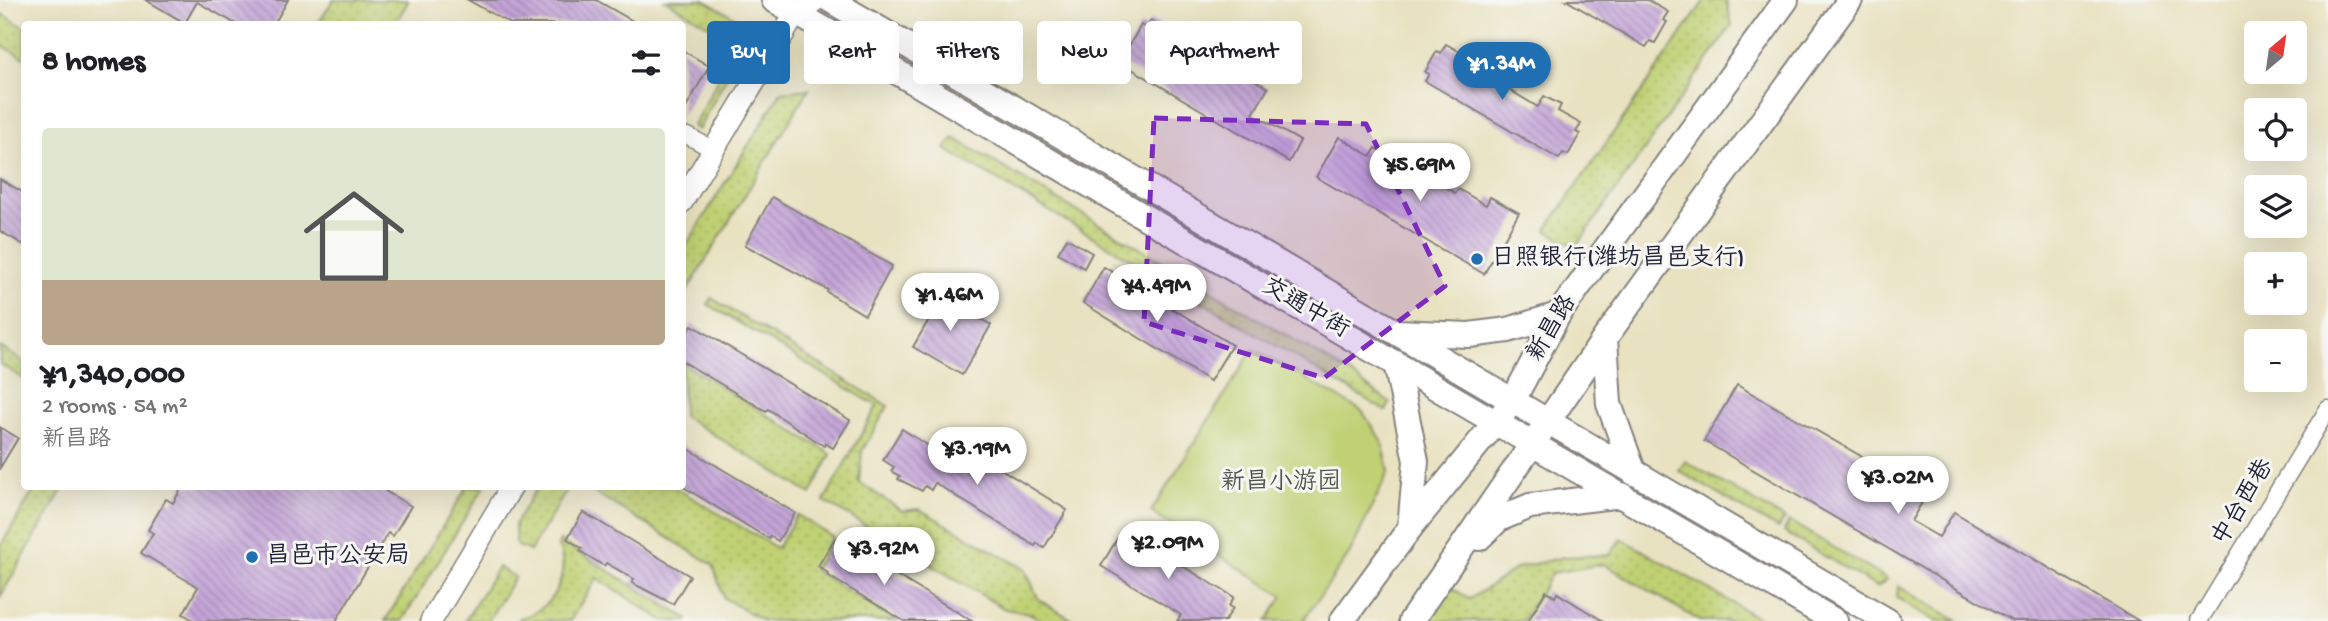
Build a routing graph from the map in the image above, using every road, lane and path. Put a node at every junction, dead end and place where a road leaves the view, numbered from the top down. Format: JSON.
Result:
{"nodes":[{"id":1,"x":774,"y":0,"type":"edge"},
{"id":2,"x":830,"y":0,"type":"edge"},
{"id":3,"x":1786,"y":0,"type":"edge"},
{"id":4,"x":1850,"y":0,"type":"edge"},
{"id":5,"x":806,"y":7,"type":"edge"},
{"id":6,"x":688,"y":135,"type":"dead end"},
{"id":7,"x":714,"y":150,"type":"junction"},
{"id":8,"x":686,"y":196,"type":"edge"},
{"id":9,"x":1558,"y":315,"type":"junction"},
{"id":10,"x":1392,"y":331,"type":"junction"},
{"id":11,"x":1605,"y":338,"type":"junction"},
{"id":12,"x":1396,"y":363,"type":"junction"},
{"id":13,"x":1512,"y":402,"type":"junction"},
{"id":14,"x":2328,"y":409,"type":"edge"},
{"id":15,"x":1497,"y":421,"type":"junction"},
{"id":16,"x":1541,"y":433,"type":"junction"},
{"id":17,"x":1634,"y":473,"type":"junction"},
{"id":18,"x":510,"y":490,"type":"edge"},
{"id":19,"x":1622,"y":495,"type":"junction"},
{"id":20,"x":1410,"y":528,"type":"junction"},
{"id":21,"x":1452,"y":562,"type":"junction"},
{"id":22,"x":431,"y":621,"type":"edge"},
{"id":23,"x":1342,"y":621,"type":"edge"},
{"id":24,"x":1412,"y":621,"type":"edge"},
{"id":25,"x":1835,"y":621,"type":"edge"},
{"id":26,"x":1888,"y":621,"type":"edge"},
{"id":27,"x":2199,"y":621,"type":"edge"}],
"edges":[{"from":1,"to":5,"type":"main road","name":"交通中街"},
{"from":2,"to":10,"type":"main road","name":"交通中街"},
{"from":3,"to":9,"type":"main road","name":"新昌路"},
{"from":4,"to":11,"type":"main road","name":"新昌路"},
{"from":5,"to":7,"type":"street"},
{"from":5,"to":12,"type":"main road","name":"交通中街"},
{"from":6,"to":7,"type":"street"},
{"from":7,"to":8,"type":"street"},
{"from":9,"to":10,"type":"main road"},
{"from":9,"to":13,"type":"main road","name":"新昌路"},
{"from":10,"to":13,"type":"main road","name":"交通中街"},
{"from":11,"to":16,"type":"main road","name":"新昌路"},
{"from":11,"to":17,"type":"main road"},
{"from":12,"to":15,"type":"main road","name":"交通中街"},
{"from":12,"to":20,"type":"main road"},
{"from":13,"to":15,"type":"main road","name":"新昌路"},
{"from":13,"to":16,"type":"main road","name":"交通中街"},
{"from":14,"to":27,"type":"street","name":"中台西巷"},
{"from":15,"to":16,"type":"main road","name":"交通中街"},
{"from":15,"to":20,"type":"main road","name":"新昌路"},
{"from":16,"to":17,"type":"main road","name":"交通中街"},
{"from":16,"to":19,"type":"main road","name":"交通中街"},
{"from":16,"to":21,"type":"main road","name":"新昌路"},
{"from":17,"to":26,"type":"main road","name":"交通中街"},
{"from":18,"to":22,"type":"street"},
{"from":19,"to":21,"type":"main road"},
{"from":19,"to":25,"type":"main road","name":"交通中街"},
{"from":20,"to":23,"type":"main road","name":"新昌路"},
{"from":21,"to":24,"type":"main road","name":"新昌路"}]}
